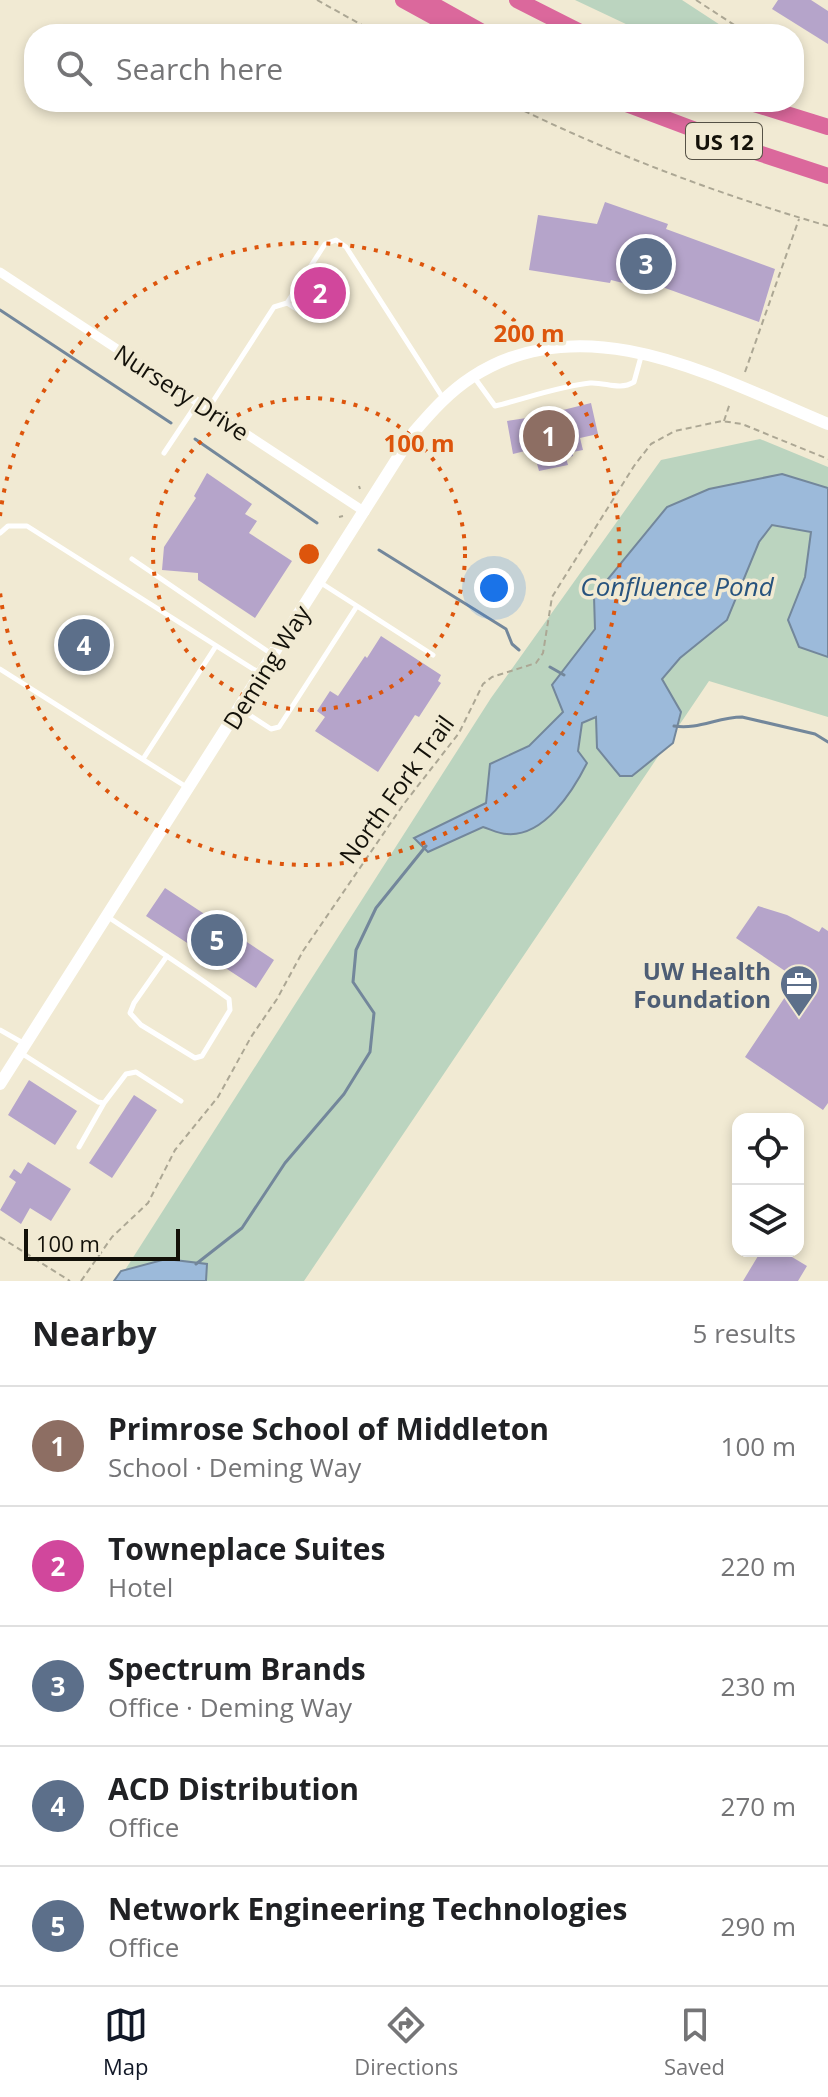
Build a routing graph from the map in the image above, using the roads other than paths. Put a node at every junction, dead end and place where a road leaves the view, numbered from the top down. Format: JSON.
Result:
{"nodes":[{"id":1,"x":403,"y":0,"type":"edge"},
{"id":2,"x":425,"y":0,"type":"edge"},
{"id":3,"x":517,"y":0,"type":"edge"},
{"id":4,"x":447,"y":24,"type":"edge"},
{"id":5,"x":468,"y":24,"type":"edge"},
{"id":6,"x":564,"y":24,"type":"edge"},
{"id":7,"x":648,"y":112,"type":"edge"},
{"id":8,"x":780,"y":112,"type":"edge"},
{"id":9,"x":828,"y":127,"type":"edge"},
{"id":10,"x":828,"y":176,"type":"edge"},
{"id":11,"x":0,"y":272,"type":"edge"},
{"id":12,"x":287,"y":303,"type":"junction"},
{"id":13,"x":312,"y":319,"type":"dead end"},
{"id":14,"x":642,"y":352,"type":"junction"},
{"id":15,"x":474,"y":376,"type":"junction"},
{"id":16,"x":444,"y":399,"type":"junction"},
{"id":17,"x":198,"y":402,"type":"junction"},
{"id":18,"x":208,"y":409,"type":"junction"},
{"id":19,"x":828,"y":424,"type":"edge"},
{"id":20,"x":164,"y":453,"type":"dead end"},
{"id":21,"x":365,"y":512,"type":"junction"},
{"id":22,"x":0,"y":533,"type":"edge"},
{"id":23,"x":132,"y":559,"type":"dead end"},
{"id":24,"x":320,"y":582,"type":"junction"},
{"id":25,"x":357,"y":606,"type":"junction"},
{"id":26,"x":216,"y":646,"type":"junction"},
{"id":27,"x":273,"y":655,"type":"junction"},
{"id":28,"x":433,"y":655,"type":"dead end"},
{"id":29,"x":0,"y":669,"type":"edge"},
{"id":30,"x":261,"y":674,"type":"junction"},
{"id":31,"x":239,"y":709,"type":"junction"},
{"id":32,"x":143,"y":759,"type":"junction"},
{"id":33,"x":189,"y":788,"type":"junction"},
{"id":34,"x":107,"y":916,"type":"junction"},
{"id":35,"x":167,"y":956,"type":"junction"},
{"id":36,"x":0,"y":1030,"type":"edge"},
{"id":37,"x":23,"y":1048,"type":"junction"},
{"id":38,"x":0,"y":1084,"type":"edge"},
{"id":39,"x":181,"y":1101,"type":"dead end"},
{"id":40,"x":104,"y":1103,"type":"junction"},
{"id":41,"x":79,"y":1147,"type":"dead end"}],
"edges":[{"from":1,"to":4,"type":"highway"},
{"from":2,"to":5,"type":"highway"},
{"from":3,"to":6,"type":"highway"},
{"from":7,"to":10,"type":"highway","number":"US 12"},
{"from":8,"to":9,"type":"highway","number":"US 12"},
{"from":11,"to":17,"type":"street","name":"Nursery Drive"},
{"from":12,"to":13,"type":"lane"},
{"from":12,"to":16,"type":"lane"},
{"from":12,"to":18,"type":"lane"},
{"from":14,"to":15,"type":"street","name":"Deming Way"},
{"from":14,"to":15,"type":"lane"},
{"from":14,"to":19,"type":"street","name":"Deming Way"},
{"from":15,"to":16,"type":"street","name":"Deming Way"},
{"from":16,"to":21,"type":"street","name":"Deming Way"},
{"from":17,"to":18,"type":"street","name":"Nursery Drive"},
{"from":17,"to":20,"type":"lane"},
{"from":18,"to":21,"type":"street","name":"Nursery Drive"},
{"from":21,"to":24,"type":"street","name":"Deming Way"},
{"from":22,"to":26,"type":"lane"},
{"from":23,"to":27,"type":"lane"},
{"from":24,"to":25,"type":"lane"},
{"from":24,"to":27,"type":"street","name":"Deming Way"},
{"from":25,"to":28,"type":"lane"},
{"from":25,"to":31,"type":"lane"},
{"from":26,"to":30,"type":"lane"},
{"from":26,"to":32,"type":"lane"},
{"from":27,"to":30,"type":"street","name":"Deming Way"},
{"from":29,"to":32,"type":"lane"},
{"from":30,"to":31,"type":"street","name":"Deming Way"},
{"from":31,"to":33,"type":"street","name":"Deming Way"},
{"from":32,"to":33,"type":"lane"},
{"from":33,"to":34,"type":"street","name":"Deming Way"},
{"from":34,"to":35,"type":"lane"},
{"from":34,"to":37,"type":"street","name":"Deming Way"},
{"from":35,"to":35,"type":"lane"},
{"from":36,"to":37,"type":"lane"},
{"from":37,"to":38,"type":"street","name":"Deming Way"},
{"from":37,"to":40,"type":"lane"},
{"from":39,"to":40,"type":"lane"},
{"from":40,"to":41,"type":"lane"}]}
